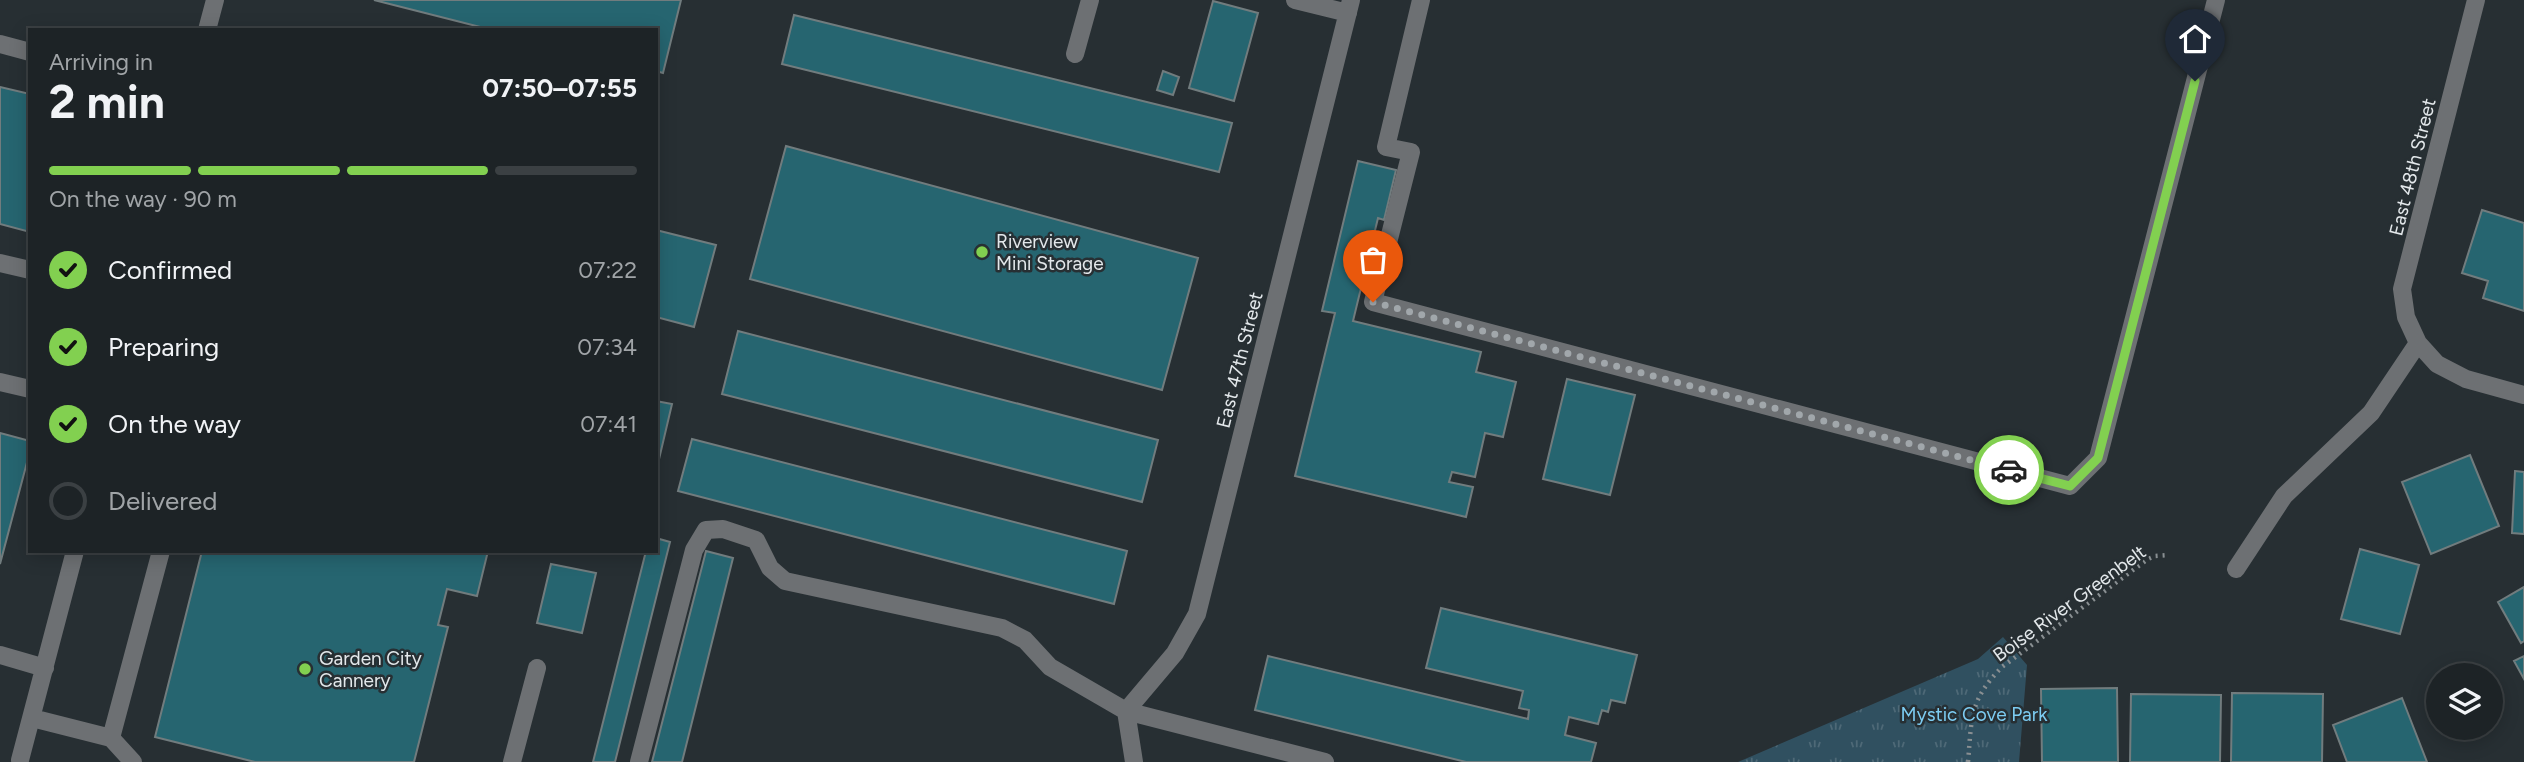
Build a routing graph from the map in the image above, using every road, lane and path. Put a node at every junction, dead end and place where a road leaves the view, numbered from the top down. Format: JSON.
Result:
{"nodes":[{"id":1,"x":215,"y":0,"type":"edge"},
{"id":2,"x":1090,"y":0,"type":"edge"},
{"id":3,"x":1295,"y":0,"type":"edge"},
{"id":4,"x":1421,"y":0,"type":"edge"},
{"id":5,"x":2216,"y":0,"type":"edge"},
{"id":6,"x":2476,"y":0,"type":"edge"},
{"id":7,"x":1349,"y":6,"type":"edge"},
{"id":8,"x":208,"y":28,"type":"edge"},
{"id":9,"x":0,"y":44,"type":"edge"},
{"id":10,"x":28,"y":51,"type":"edge"},
{"id":11,"x":1075,"y":54,"type":"dead end"},
{"id":12,"x":0,"y":263,"type":"edge"},
{"id":13,"x":28,"y":270,"type":"edge"},
{"id":14,"x":2418,"y":343,"type":"junction"},
{"id":15,"x":0,"y":382,"type":"edge"},
{"id":16,"x":28,"y":389,"type":"edge"},
{"id":17,"x":2524,"y":395,"type":"edge"},
{"id":18,"x":74,"y":553,"type":"edge"},
{"id":19,"x":160,"y":553,"type":"edge"},
{"id":20,"x":2169,"y":555,"type":"dead end"},
{"id":21,"x":2236,"y":569,"type":"dead end"},
{"id":22,"x":0,"y":655,"type":"edge"},
{"id":23,"x":45,"y":668,"type":"junction"},
{"id":24,"x":537,"y":668,"type":"dead end"},
{"id":25,"x":1126,"y":711,"type":"junction"},
{"id":26,"x":33,"y":718,"type":"junction"},
{"id":27,"x":111,"y":738,"type":"junction"},
{"id":28,"x":20,"y":760,"type":"edge"},
{"id":29,"x":133,"y":762,"type":"edge"},
{"id":30,"x":512,"y":762,"type":"edge"},
{"id":31,"x":639,"y":762,"type":"edge"},
{"id":32,"x":1134,"y":762,"type":"edge"},
{"id":33,"x":1325,"y":762,"type":"edge"},
{"id":34,"x":1968,"y":762,"type":"edge"}],
"edges":[{"from":1,"to":8,"type":"street"},
{"from":2,"to":11,"type":"street"},
{"from":3,"to":7,"type":"street"},
{"from":4,"to":5,"type":"street"},
{"from":6,"to":14,"type":"street","name":"East 48th Street"},
{"from":7,"to":25,"type":"street","name":"East 47th Street"},
{"from":9,"to":10,"type":"street"},
{"from":12,"to":13,"type":"street"},
{"from":14,"to":17,"type":"street"},
{"from":14,"to":21,"type":"street"},
{"from":15,"to":16,"type":"street"},
{"from":18,"to":23,"type":"street"},
{"from":19,"to":27,"type":"street"},
{"from":20,"to":34,"type":"path","name":"Boise River Greenbelt"},
{"from":22,"to":23,"type":"street"},
{"from":23,"to":26,"type":"street"},
{"from":24,"to":30,"type":"street"},
{"from":25,"to":31,"type":"street"},
{"from":25,"to":32,"type":"street"},
{"from":25,"to":33,"type":"street"},
{"from":26,"to":27,"type":"street"},
{"from":26,"to":28,"type":"street"},
{"from":27,"to":29,"type":"street"}]}
